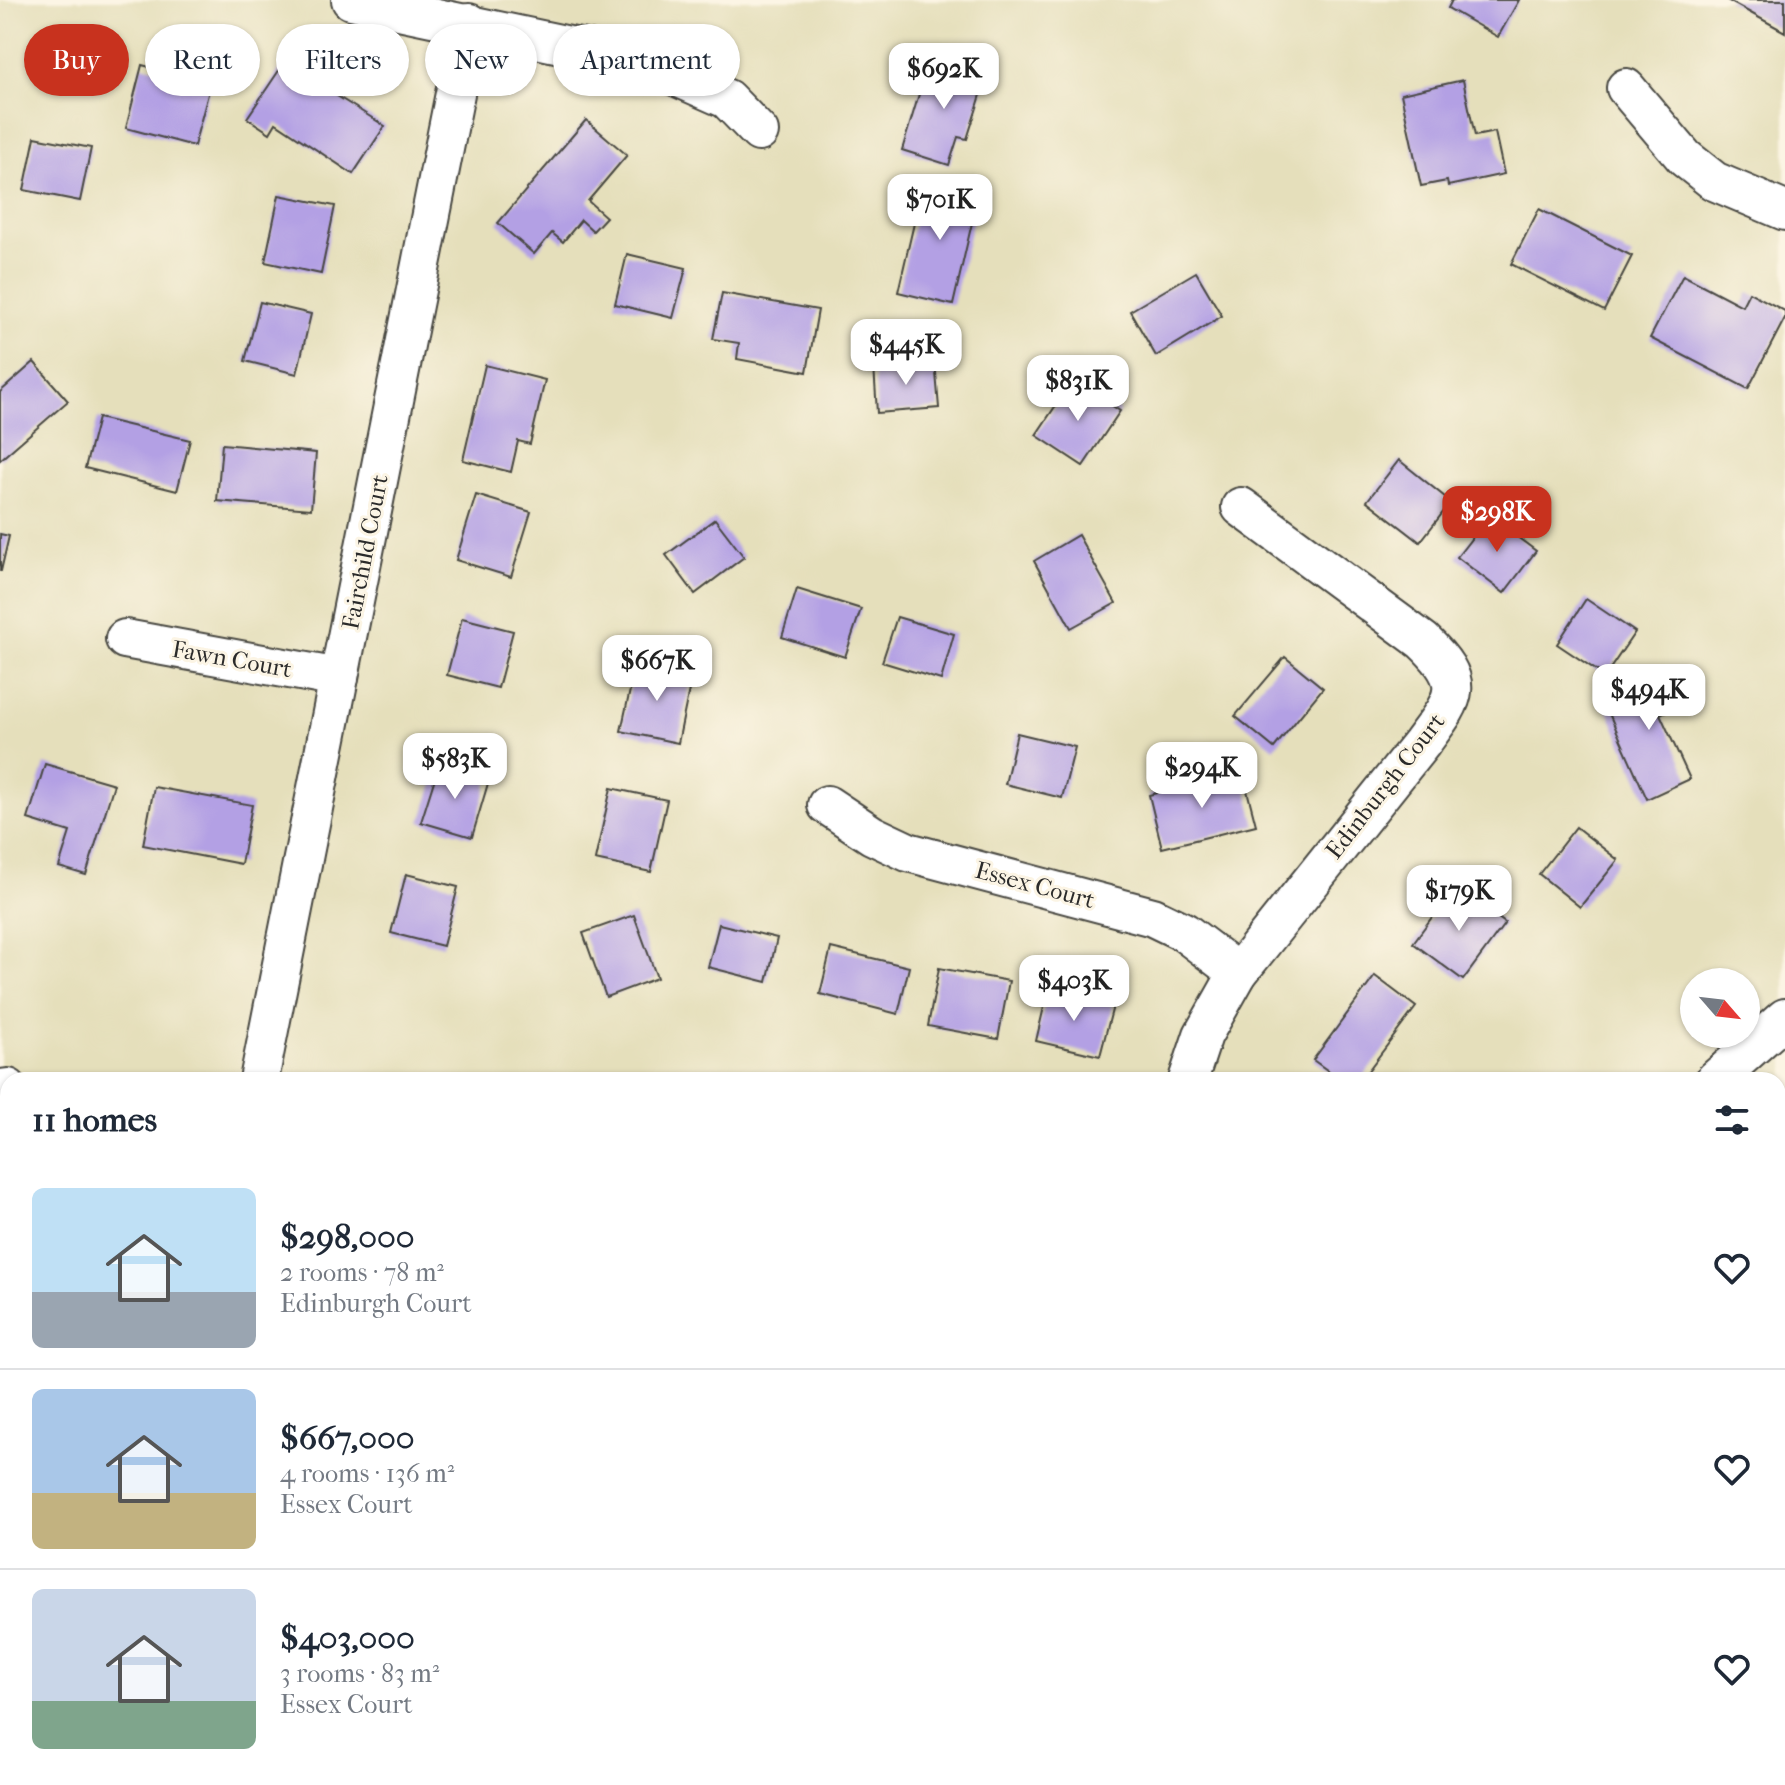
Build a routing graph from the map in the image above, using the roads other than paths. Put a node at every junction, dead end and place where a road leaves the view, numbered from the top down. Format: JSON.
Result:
{"nodes":[{"id":1,"x":351,"y":0,"type":"edge"},
{"id":2,"x":469,"y":23,"type":"junction"},
{"id":3,"x":1626,"y":88,"type":"dead end"},
{"id":4,"x":759,"y":132,"type":"dead end"},
{"id":5,"x":1785,"y":211,"type":"edge"},
{"id":6,"x":1241,"y":507,"type":"dead end"},
{"id":7,"x":125,"y":639,"type":"dead end"},
{"id":8,"x":339,"y":678,"type":"junction"},
{"id":9,"x":827,"y":805,"type":"dead end"},
{"id":10,"x":1238,"y":973,"type":"junction"},
{"id":11,"x":1785,"y":1018,"type":"edge"},
{"id":12,"x":261,"y":1072,"type":"edge"},
{"id":13,"x":1191,"y":1072,"type":"edge"},
{"id":14,"x":1724,"y":1072,"type":"edge"}],
"edges":[{"from":1,"to":2,"type":"street"},
{"from":2,"to":4,"type":"street"},
{"from":2,"to":8,"type":"street","name":"Fairchild Court"},
{"from":3,"to":5,"type":"street"},
{"from":6,"to":10,"type":"street","name":"Edinburgh Court"},
{"from":7,"to":8,"type":"street","name":"Fawn Court"},
{"from":8,"to":12,"type":"street","name":"Fairchild Court"},
{"from":9,"to":10,"type":"street","name":"Essex Court"},
{"from":10,"to":13,"type":"street","name":"Edinburgh Court"},
{"from":11,"to":14,"type":"street"}]}
